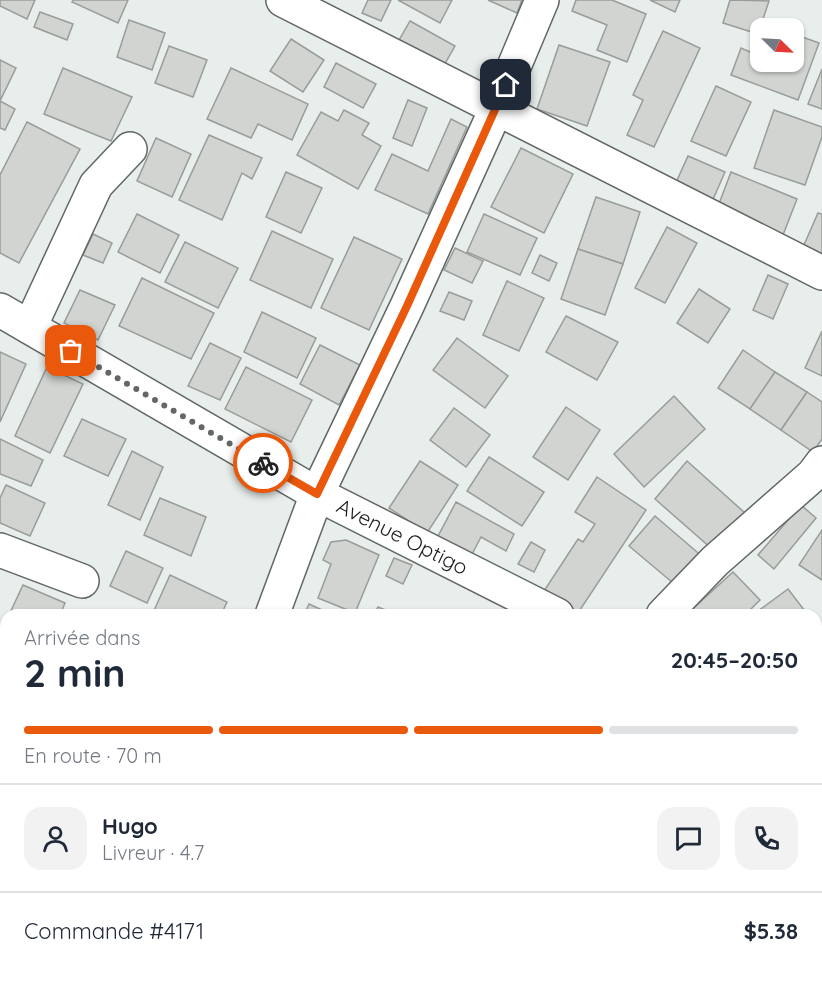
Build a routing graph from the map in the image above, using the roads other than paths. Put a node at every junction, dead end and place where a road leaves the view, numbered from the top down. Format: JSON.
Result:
{"nodes":[{"id":1,"x":283,"y":0,"type":"edge"},
{"id":2,"x":542,"y":0,"type":"edge"},
{"id":3,"x":497,"y":107,"type":"junction"},
{"id":4,"x":130,"y":149,"type":"dead end"},
{"id":5,"x":822,"y":273,"type":"edge"},
{"id":6,"x":0,"y":310,"type":"edge"},
{"id":7,"x":30,"y":327,"type":"junction"},
{"id":8,"x":822,"y":464,"type":"edge"},
{"id":9,"x":317,"y":494,"type":"junction"},
{"id":10,"x":0,"y":550,"type":"edge"},
{"id":11,"x":82,"y":581,"type":"dead end"},
{"id":12,"x":274,"y":609,"type":"edge"},
{"id":13,"x":545,"y":609,"type":"edge"},
{"id":14,"x":669,"y":609,"type":"edge"}],
"edges":[{"from":1,"to":3,"type":"street"},
{"from":2,"to":3,"type":"street"},
{"from":3,"to":5,"type":"street"},
{"from":3,"to":9,"type":"street"},
{"from":4,"to":7,"type":"street"},
{"from":6,"to":7,"type":"street","name":"Avenue Optigo"},
{"from":7,"to":9,"type":"street","name":"Avenue Optigo"},
{"from":8,"to":14,"type":"street"},
{"from":9,"to":12,"type":"street"},
{"from":9,"to":13,"type":"street","name":"Avenue Optigo"},
{"from":10,"to":11,"type":"street"}]}
